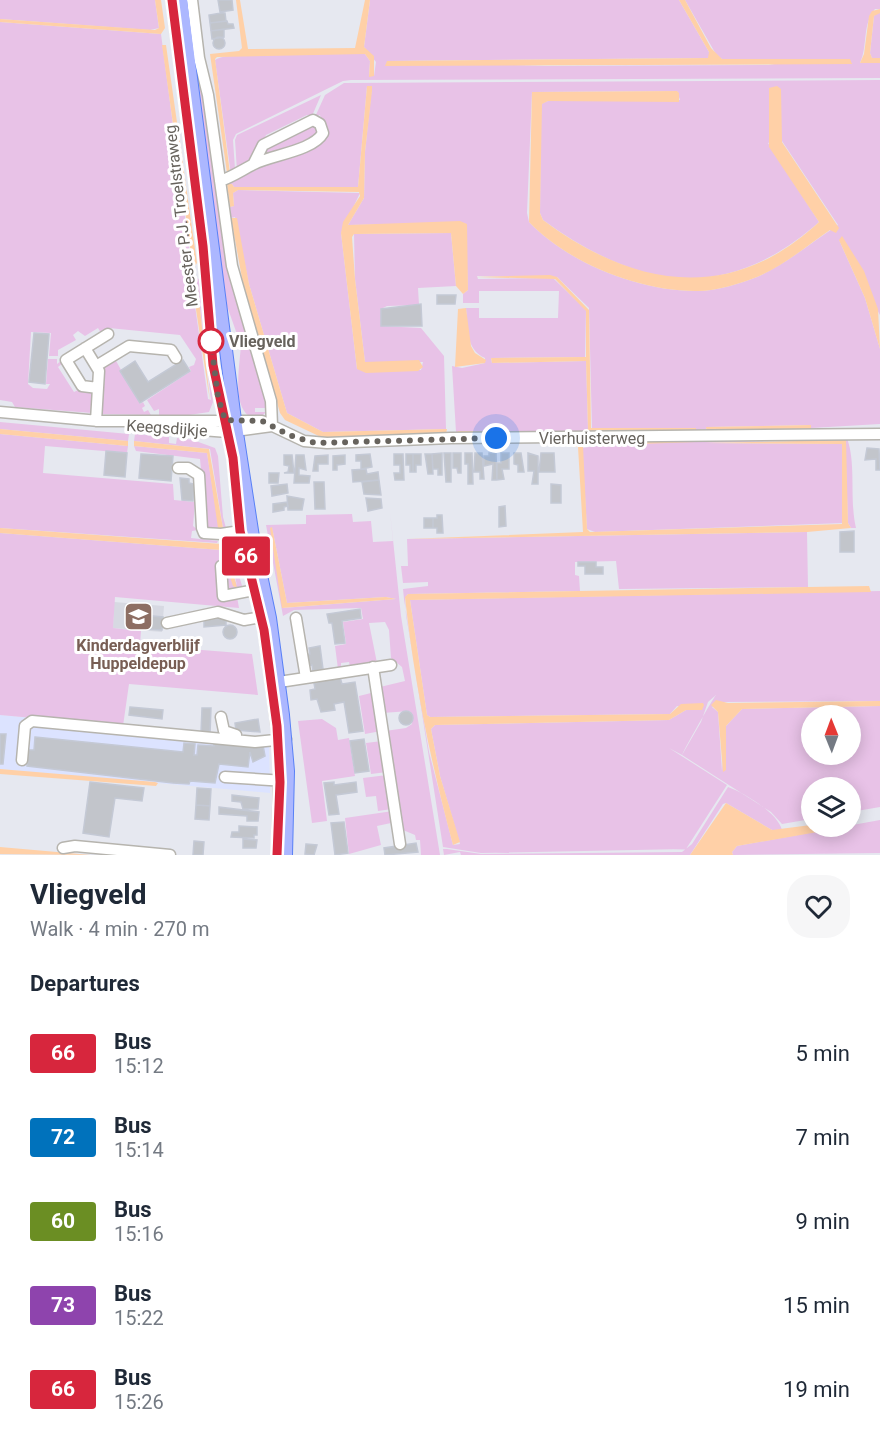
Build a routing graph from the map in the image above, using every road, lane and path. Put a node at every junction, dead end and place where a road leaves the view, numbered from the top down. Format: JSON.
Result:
{"nodes":[{"id":1,"x":167,"y":0,"type":"edge"},
{"id":2,"x":172,"y":0,"type":"edge"},
{"id":3,"x":181,"y":0,"type":"edge"},
{"id":4,"x":192,"y":0,"type":"edge"},
{"id":5,"x":254,"y":163,"type":"junction"},
{"id":6,"x":220,"y":182,"type":"junction"},
{"id":7,"x":202,"y":285,"type":"dead end"},
{"id":8,"x":108,"y":334,"type":"dead end"},
{"id":9,"x":85,"y":348,"type":"junction"},
{"id":10,"x":176,"y":358,"type":"dead end"},
{"id":11,"x":96,"y":366,"type":"junction"},
{"id":12,"x":98,"y":388,"type":"junction"},
{"id":13,"x":0,"y":412,"type":"edge"},
{"id":14,"x":97,"y":421,"type":"junction"},
{"id":15,"x":231,"y":426,"type":"junction"},
{"id":16,"x":272,"y":426,"type":"junction"},
{"id":17,"x":880,"y":434,"type":"edge"},
{"id":18,"x":178,"y":468,"type":"dead end"},
{"id":19,"x":246,"y":530,"type":"junction"},
{"id":20,"x":221,"y":566,"type":"dead end"},
{"id":21,"x":259,"y":589,"type":"junction"},
{"id":22,"x":262,"y":617,"type":"junction"},
{"id":23,"x":296,"y":618,"type":"dead end"},
{"id":24,"x":167,"y":623,"type":"dead end"},
{"id":25,"x":391,"y":665,"type":"dead end"},
{"id":26,"x":374,"y":668,"type":"junction"},
{"id":27,"x":306,"y":678,"type":"junction"},
{"id":28,"x":279,"y":682,"type":"junction"},
{"id":29,"x":221,"y":717,"type":"dead end"},
{"id":30,"x":279,"y":739,"type":"junction"},
{"id":31,"x":22,"y":760,"type":"dead end"},
{"id":32,"x":225,"y":777,"type":"dead end"},
{"id":33,"x":285,"y":781,"type":"junction"},
{"id":34,"x":399,"y":844,"type":"dead end"},
{"id":35,"x":63,"y":848,"type":"dead end"},
{"id":36,"x":98,"y":852,"type":"edge"},
{"id":37,"x":170,"y":855,"type":"edge"},
{"id":38,"x":277,"y":855,"type":"edge"},
{"id":39,"x":286,"y":855,"type":"edge"}],
"edges":[{"from":1,"to":7,"type":"street","name":"Meester P.J. Troelstraweg"},
{"from":2,"to":15,"type":"street","name":"Meester P.J. Troelstraweg"},
{"from":3,"to":15,"type":"main road","name":"Meester P.J. Troelstraweg"},
{"from":4,"to":6,"type":"street"},
{"from":5,"to":5,"type":"street"},
{"from":5,"to":6,"type":"street"},
{"from":6,"to":16,"type":"street"},
{"from":8,"to":9,"type":"street"},
{"from":9,"to":11,"type":"street"},
{"from":9,"to":12,"type":"street"},
{"from":10,"to":11,"type":"street"},
{"from":11,"to":12,"type":"street"},
{"from":12,"to":14,"type":"street"},
{"from":13,"to":14,"type":"street","name":"Keegsdijkje"},
{"from":14,"to":15,"type":"street","name":"Keegsdijkje"},
{"from":15,"to":16,"type":"street"},
{"from":15,"to":19,"type":"main road","name":"Meester P.J. Troelstraweg"},
{"from":16,"to":17,"type":"street","name":"Vierhuisterweg"},
{"from":18,"to":19,"type":"street"},
{"from":19,"to":21,"type":"main road","name":"Meester P.J. Troelstraweg"},
{"from":20,"to":21,"type":"street"},
{"from":21,"to":22,"type":"street","name":"Meester P.J. Troelstraweg"},
{"from":21,"to":28,"type":"main road","name":"Meester P.J. Troelstraweg"},
{"from":22,"to":24,"type":"street"},
{"from":22,"to":30,"type":"street","name":"Meester P.J. Troelstraweg"},
{"from":23,"to":27,"type":"street"},
{"from":25,"to":26,"type":"street"},
{"from":26,"to":27,"type":"street"},
{"from":26,"to":34,"type":"street"},
{"from":27,"to":28,"type":"street"},
{"from":28,"to":30,"type":"main road","name":"Meester P.J. Troelstraweg"},
{"from":29,"to":30,"type":"street"},
{"from":30,"to":31,"type":"street"},
{"from":30,"to":33,"type":"main road","name":"Meester P.J. Troelstraweg"},
{"from":32,"to":33,"type":"street"},
{"from":33,"to":38,"type":"street","name":"Meester P.J. Troelstraweg"},
{"from":33,"to":39,"type":"main road","name":"Meester P.J. Troelstraweg"},
{"from":35,"to":36,"type":"street"},
{"from":36,"to":37,"type":"street"}]}
